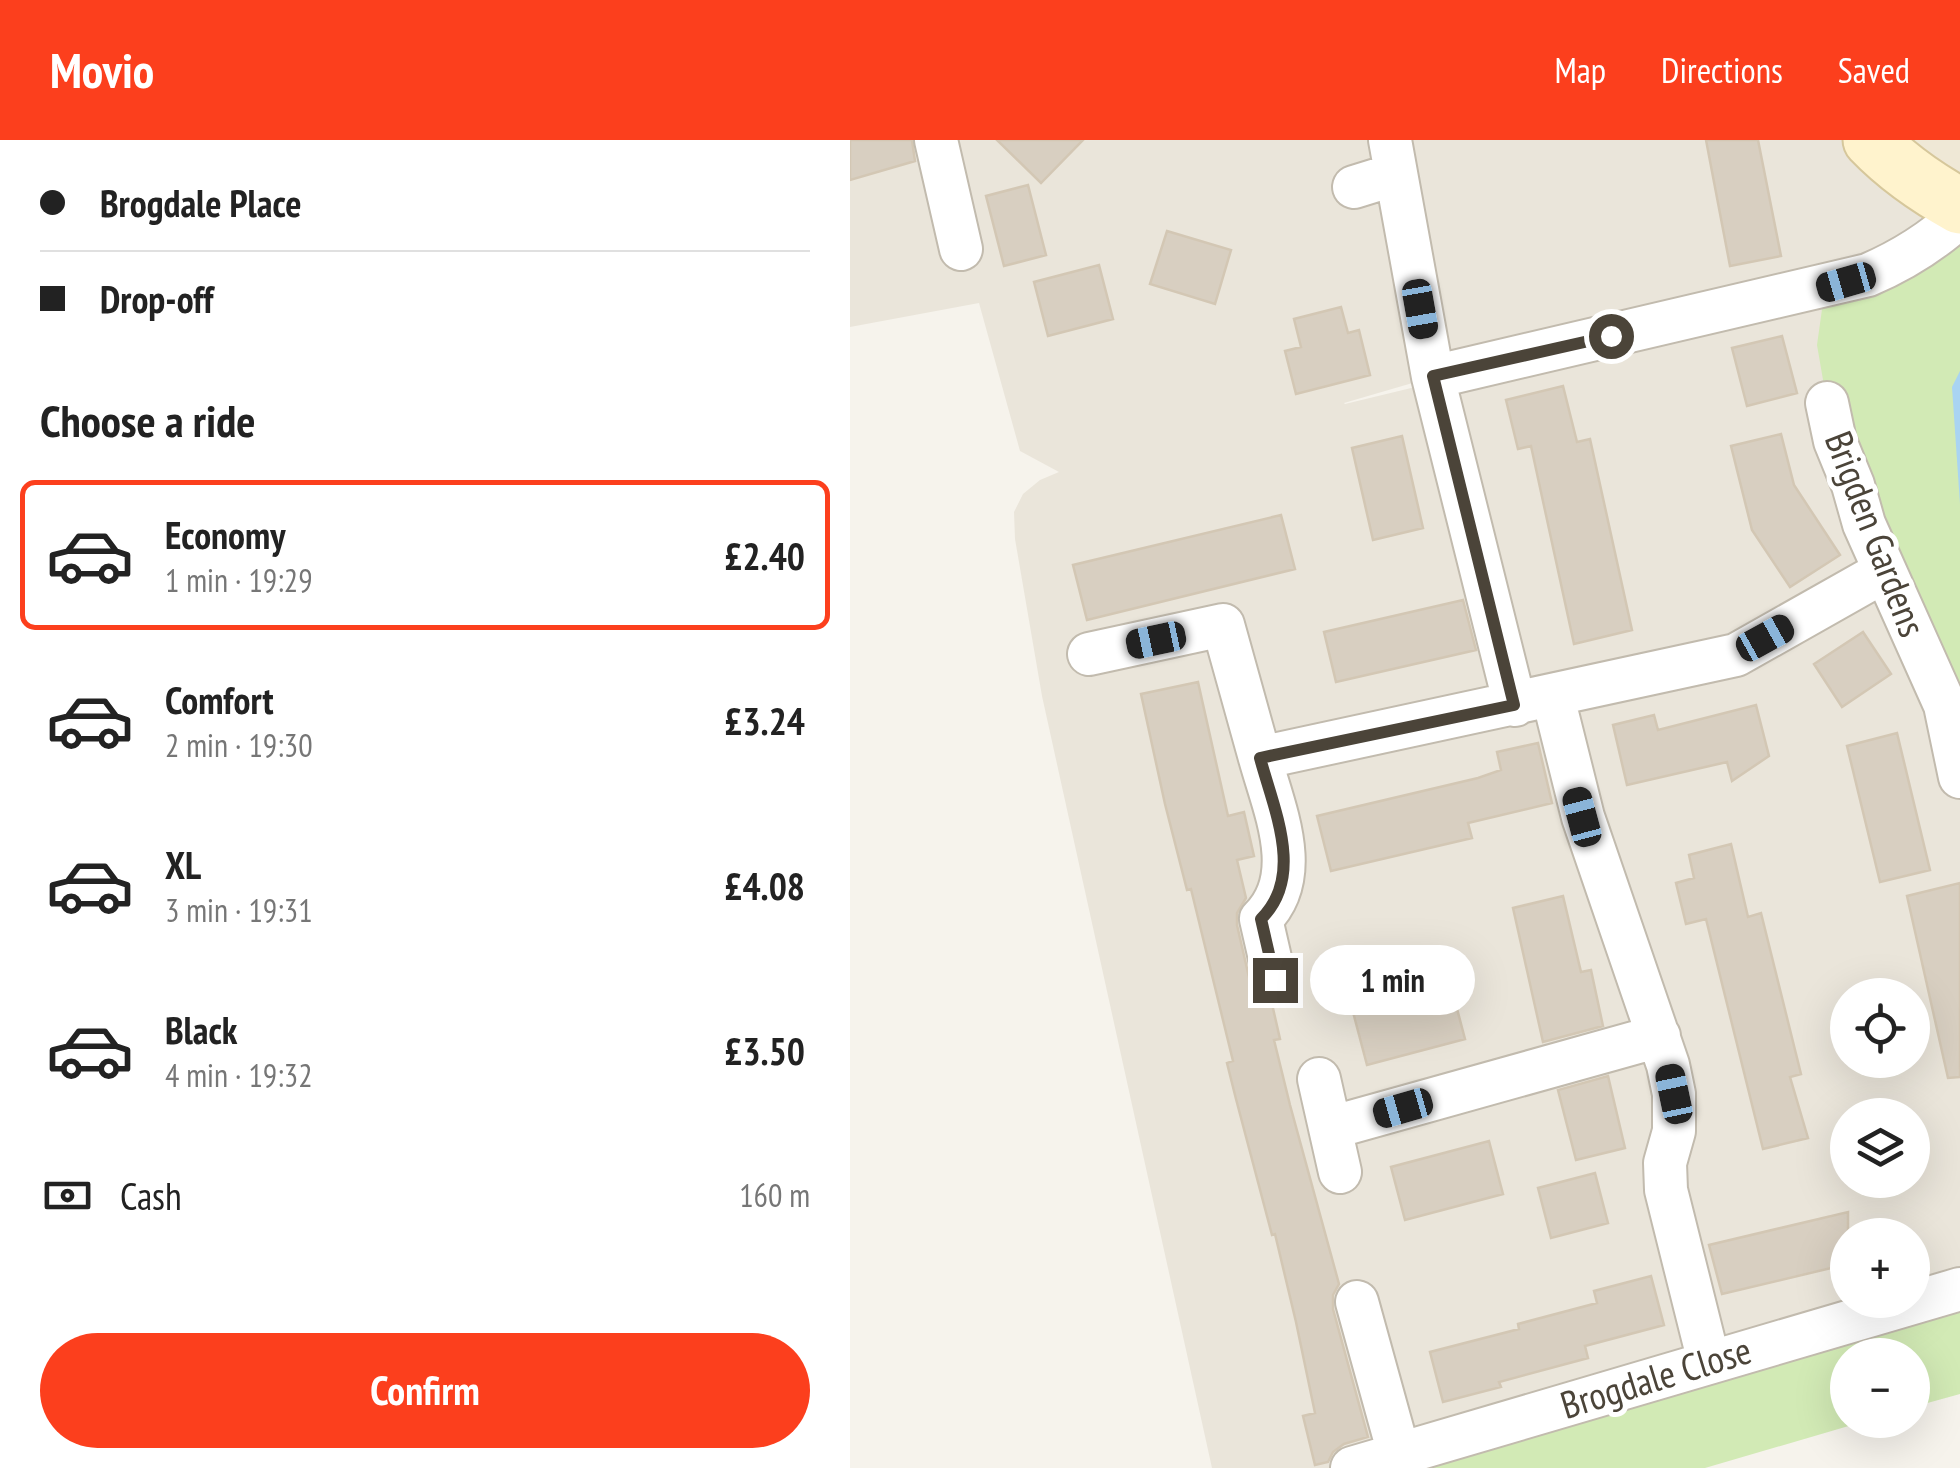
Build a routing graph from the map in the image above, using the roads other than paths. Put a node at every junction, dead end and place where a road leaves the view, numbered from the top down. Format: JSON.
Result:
{"nodes":[{"id":1,"x":936,"y":140,"type":"edge"},
{"id":2,"x":1871,"y":140,"type":"edge"},
{"id":3,"x":1393,"y":157,"type":"edge"},
{"id":4,"x":1354,"y":188,"type":"dead end"},
{"id":5,"x":1960,"y":206,"type":"edge"},
{"id":6,"x":1960,"y":216,"type":"edge"},
{"id":7,"x":962,"y":250,"type":"dead end"},
{"id":8,"x":1433,"y":376,"type":"junction"},
{"id":9,"x":1827,"y":403,"type":"dead end"},
{"id":10,"x":1883,"y":572,"type":"junction"},
{"id":11,"x":1089,"y":654,"type":"dead end"},
{"id":12,"x":1534,"y":701,"type":"junction"},
{"id":13,"x":1260,"y":758,"type":"junction"},
{"id":14,"x":1960,"y":776,"type":"edge"},
{"id":15,"x":1275,"y":980,"type":"dead end"},
{"id":16,"x":1659,"y":1036,"type":"junction"},
{"id":17,"x":1319,"y":1079,"type":"dead end"},
{"id":18,"x":1330,"y":1128,"type":"junction"},
{"id":19,"x":1340,"y":1172,"type":"dead end"},
{"id":20,"x":1960,"y":1289,"type":"edge"},
{"id":21,"x":1357,"y":1302,"type":"dead end"},
{"id":22,"x":1709,"y":1362,"type":"junction"},
{"id":23,"x":1399,"y":1454,"type":"junction"},
{"id":24,"x":1352,"y":1468,"type":"edge"}],
"edges":[{"from":1,"to":7,"type":"street"},
{"from":2,"to":5,"type":"street"},
{"from":3,"to":4,"type":"street"},
{"from":3,"to":8,"type":"street"},
{"from":6,"to":8,"type":"street"},
{"from":8,"to":12,"type":"street"},
{"from":9,"to":10,"type":"street","name":"Brigden Gardens"},
{"from":10,"to":12,"type":"street"},
{"from":10,"to":14,"type":"street","name":"Brigden Gardens"},
{"from":11,"to":13,"type":"street"},
{"from":12,"to":13,"type":"street"},
{"from":12,"to":16,"type":"street"},
{"from":13,"to":15,"type":"street"},
{"from":16,"to":18,"type":"street"},
{"from":16,"to":22,"type":"street"},
{"from":17,"to":18,"type":"street"},
{"from":18,"to":19,"type":"street"},
{"from":20,"to":22,"type":"street","name":"Brogdale Close"},
{"from":21,"to":23,"type":"street"},
{"from":22,"to":23,"type":"street","name":"Brogdale Close"},
{"from":23,"to":24,"type":"street","name":"Brogdale Close"}]}
